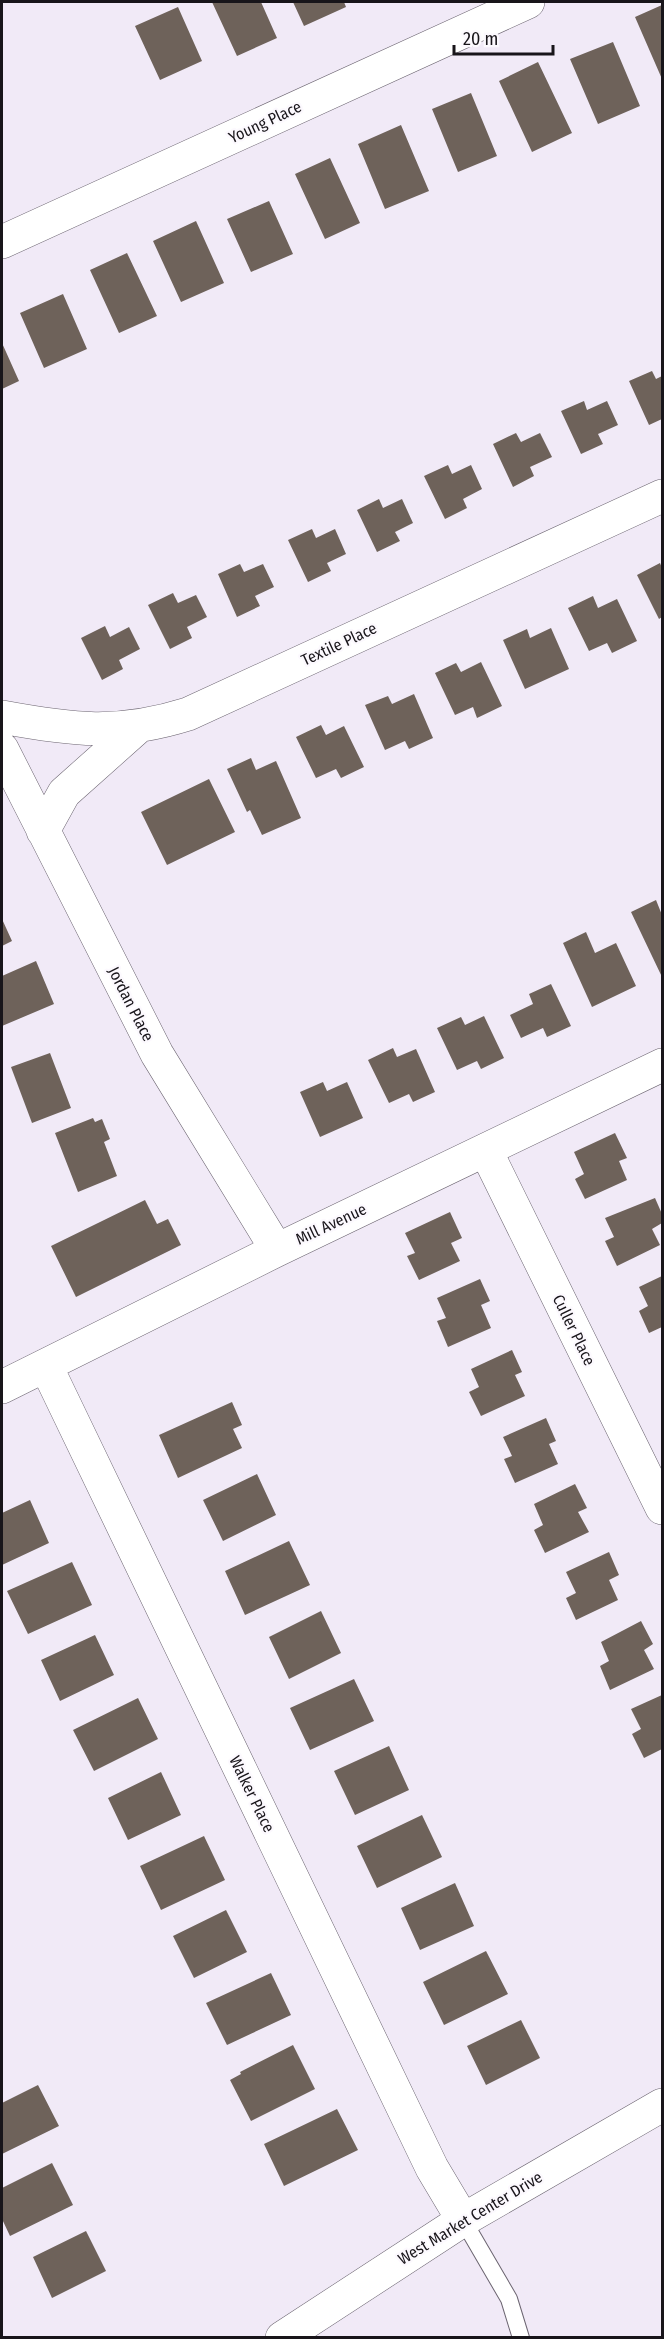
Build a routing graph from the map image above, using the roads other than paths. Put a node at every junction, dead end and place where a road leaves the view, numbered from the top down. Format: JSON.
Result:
{"nodes":[{"id":1,"x":528,"y":2,"type":"edge"},
{"id":2,"x":2,"y":242,"type":"edge"},
{"id":3,"x":663,"y":496,"type":"edge"},
{"id":4,"x":2,"y":717,"type":"edge"},
{"id":5,"x":138,"y":727,"type":"junction"},
{"id":6,"x":2,"y":749,"type":"edge"},
{"id":7,"x":43,"y":831,"type":"junction"},
{"id":8,"x":663,"y":1065,"type":"edge"},
{"id":9,"x":486,"y":1151,"type":"junction"},
{"id":10,"x":277,"y":1250,"type":"junction"},
{"id":11,"x":46,"y":1366,"type":"junction"},
{"id":12,"x":2,"y":1387,"type":"edge"},
{"id":13,"x":663,"y":1508,"type":"edge"},
{"id":14,"x":663,"y":2105,"type":"edge"},
{"id":15,"x":463,"y":2220,"type":"junction"},
{"id":16,"x":282,"y":2337,"type":"edge"},
{"id":17,"x":521,"y":2337,"type":"edge"}],
"edges":[{"from":1,"to":2,"type":"street","name":"Young Place"},
{"from":3,"to":5,"type":"street","name":"Textile Place"},
{"from":4,"to":5,"type":"street","name":"Textile Place"},
{"from":5,"to":7,"type":"street"},
{"from":6,"to":7,"type":"street","name":"Jordan Place"},
{"from":7,"to":10,"type":"street","name":"Jordan Place"},
{"from":8,"to":9,"type":"street","name":"Mill Avenue"},
{"from":9,"to":10,"type":"street","name":"Mill Avenue"},
{"from":9,"to":13,"type":"street","name":"Culler Place"},
{"from":10,"to":11,"type":"street","name":"Mill Avenue"},
{"from":11,"to":12,"type":"street","name":"Mill Avenue"},
{"from":11,"to":15,"type":"street","name":"Walker Place"},
{"from":14,"to":15,"type":"street","name":"West Market Center Drive"},
{"from":15,"to":16,"type":"street","name":"West Market Center Drive"},
{"from":15,"to":17,"type":"lane"}]}
